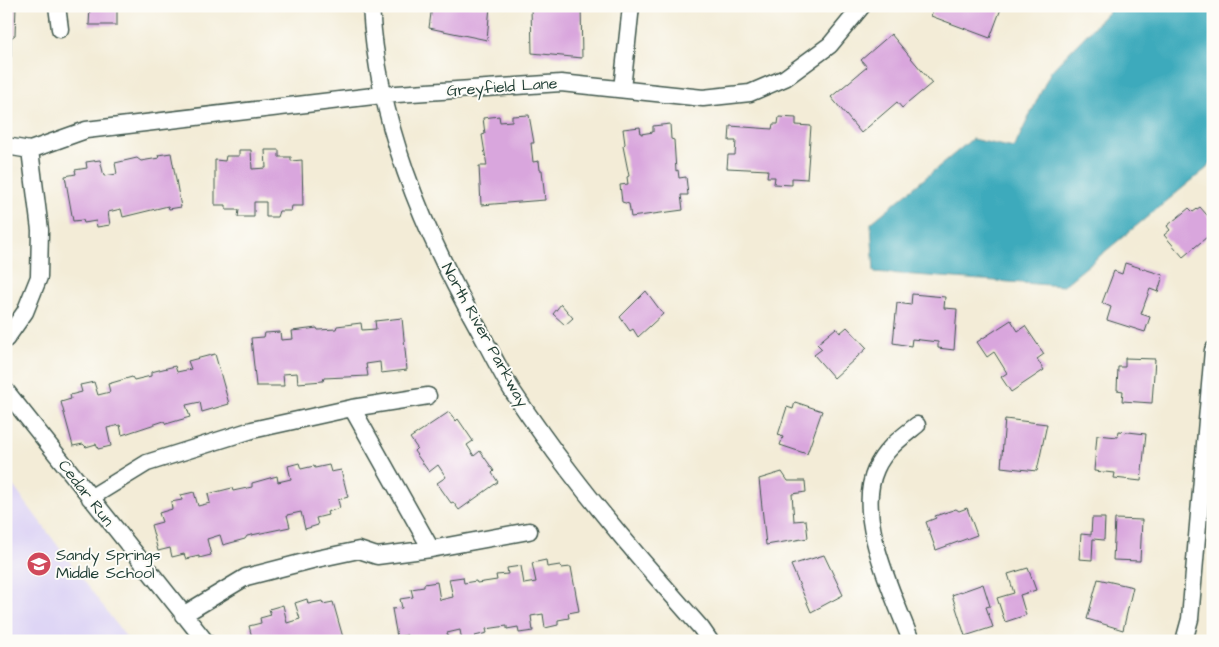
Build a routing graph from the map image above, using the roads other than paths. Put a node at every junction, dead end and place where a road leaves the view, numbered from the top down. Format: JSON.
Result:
{"nodes":[{"id":1,"x":57,"y":6,"type":"edge"},
{"id":2,"x":371,"y":6,"type":"edge"},
{"id":3,"x":631,"y":6,"type":"edge"},
{"id":4,"x":862,"y":6,"type":"edge"},
{"id":5,"x":60,"y":28,"type":"dead end"},
{"id":6,"x":622,"y":89,"type":"junction"},
{"id":7,"x":382,"y":95,"type":"junction"},
{"id":8,"x":6,"y":146,"type":"edge"},
{"id":9,"x":30,"y":150,"type":"junction"},
{"id":10,"x":6,"y":339,"type":"edge"},
{"id":11,"x":1213,"y":350,"type":"edge"},
{"id":12,"x":6,"y":391,"type":"edge"},
{"id":13,"x":428,"y":396,"type":"dead end"},
{"id":14,"x":352,"y":408,"type":"junction"},
{"id":15,"x":917,"y":425,"type":"dead end"},
{"id":16,"x":90,"y":498,"type":"junction"},
{"id":17,"x":528,"y":531,"type":"dead end"},
{"id":18,"x":431,"y":549,"type":"junction"},
{"id":19,"x":184,"y":615,"type":"junction"},
{"id":20,"x":205,"y":641,"type":"edge"},
{"id":21,"x":710,"y":641,"type":"edge"},
{"id":22,"x":911,"y":641,"type":"edge"},
{"id":23,"x":1184,"y":641,"type":"edge"}],
"edges":[{"from":1,"to":5,"type":"street"},
{"from":2,"to":7,"type":"street","name":"North River Parkway"},
{"from":3,"to":6,"type":"street"},
{"from":4,"to":6,"type":"street","name":"Greyfield Lane"},
{"from":6,"to":7,"type":"street","name":"Greyfield Lane"},
{"from":7,"to":9,"type":"street","name":"Greyfield Lane"},
{"from":7,"to":21,"type":"street","name":"North River Parkway"},
{"from":8,"to":9,"type":"street"},
{"from":9,"to":10,"type":"street"},
{"from":11,"to":23,"type":"street"},
{"from":12,"to":16,"type":"street","name":"Cedar Run"},
{"from":13,"to":14,"type":"street"},
{"from":14,"to":16,"type":"street"},
{"from":14,"to":18,"type":"street"},
{"from":15,"to":22,"type":"street"},
{"from":16,"to":19,"type":"street","name":"Cedar Run"},
{"from":17,"to":18,"type":"street"},
{"from":18,"to":19,"type":"street"},
{"from":19,"to":20,"type":"street","name":"Cedar Run"}]}
